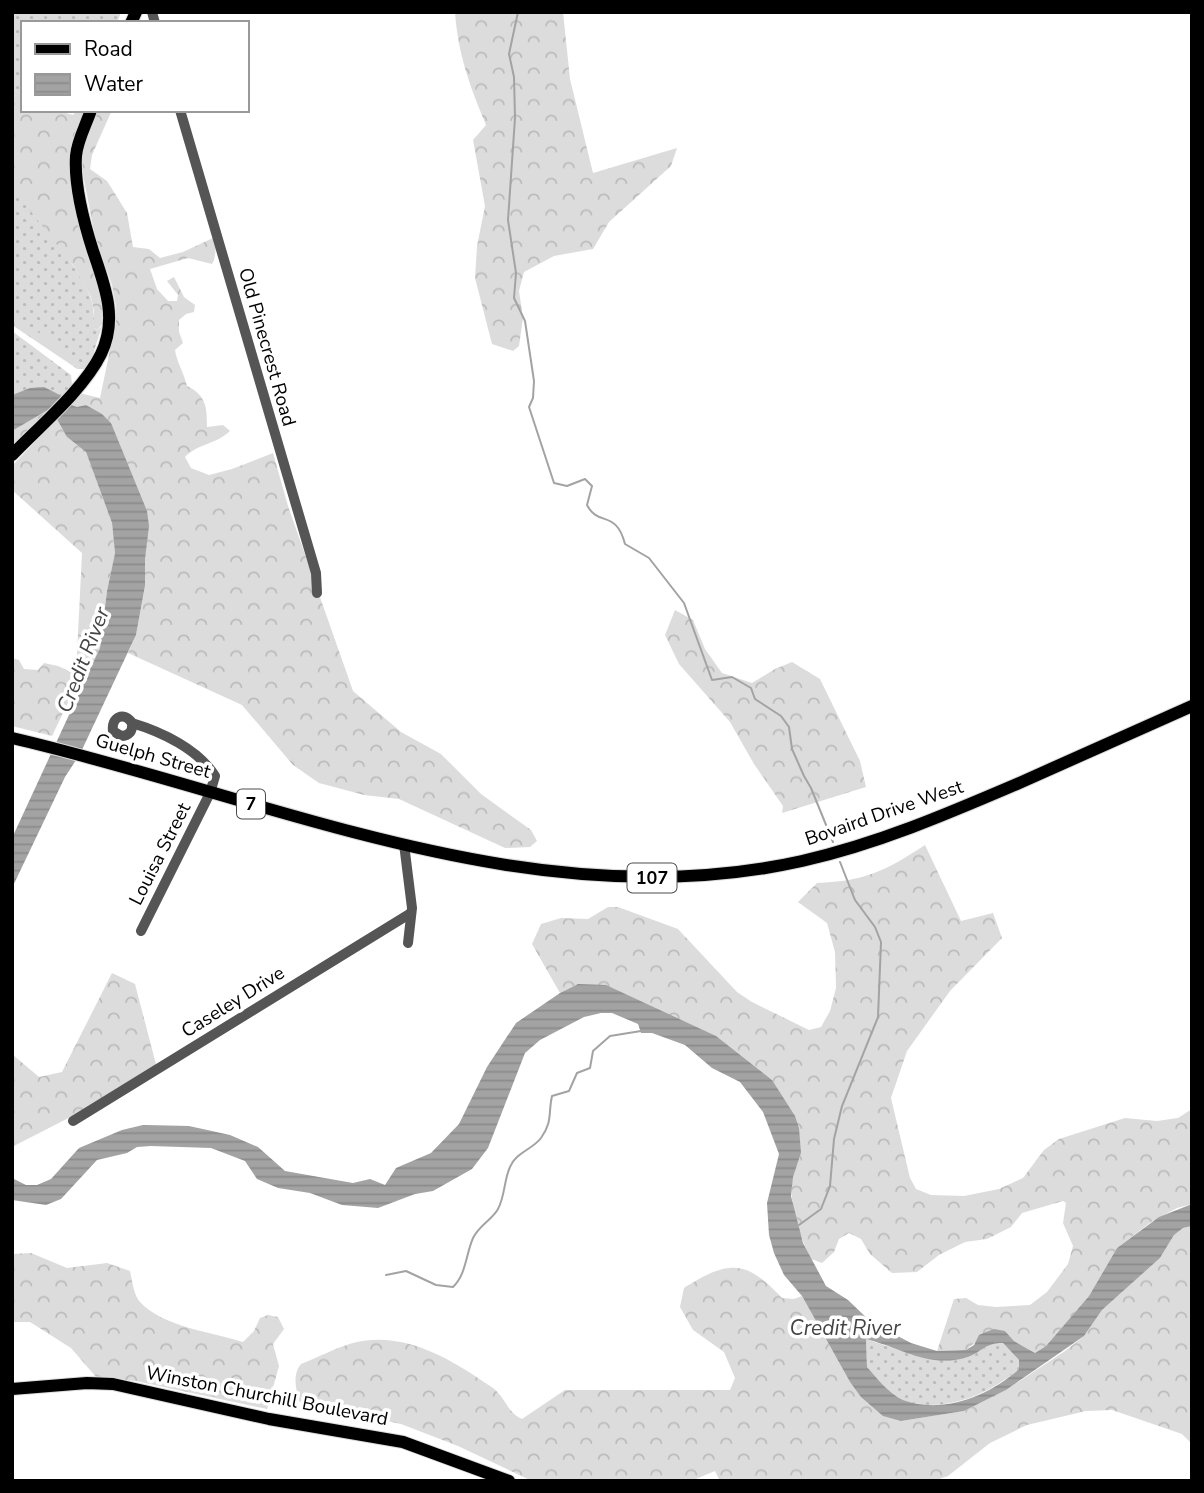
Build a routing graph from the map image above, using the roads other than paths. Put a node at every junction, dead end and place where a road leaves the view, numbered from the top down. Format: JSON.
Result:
{"nodes":[{"id":1,"x":90,"y":112,"type":"edge"},
{"id":2,"x":181,"y":112,"type":"edge"},
{"id":3,"x":12,"y":455,"type":"edge"},
{"id":4,"x":317,"y":593,"type":"dead end"},
{"id":5,"x":1192,"y":706,"type":"edge"},
{"id":6,"x":132,"y":723,"type":"dead end"},
{"id":7,"x":12,"y":738,"type":"edge"},
{"id":8,"x":210,"y":793,"type":"junction"},
{"id":9,"x":404,"y":844,"type":"junction"},
{"id":10,"x":497,"y":864,"type":"joint"},
{"id":11,"x":411,"y":913,"type":"junction"},
{"id":12,"x":141,"y":931,"type":"dead end"},
{"id":13,"x":408,"y":943,"type":"dead end"},
{"id":14,"x":73,"y":1121,"type":"dead end"},
{"id":15,"x":12,"y":1389,"type":"edge"},
{"id":16,"x":509,"y":1481,"type":"edge"}],
"edges":[{"from":1,"to":3,"type":"main road"},
{"from":2,"to":4,"type":"street","name":"Old Pinecrest Road"},
{"from":5,"to":10,"type":"main road","name":"Bovaird Drive West","number":"107"},
{"from":6,"to":8,"type":"street"},
{"from":7,"to":8,"type":"main road","name":"Guelph Street","number":"7"},
{"from":8,"to":9,"type":"main road","name":"Guelph Street","number":"7"},
{"from":8,"to":12,"type":"street","name":"Louisa Street"},
{"from":9,"to":10,"type":"main road","name":"Bovaird Drive West","number":"7"},
{"from":9,"to":11,"type":"street"},
{"from":11,"to":13,"type":"street"},
{"from":11,"to":14,"type":"street","name":"Caseley Drive"},
{"from":15,"to":16,"type":"main road","name":"Winston Churchill Boulevard"}]}
